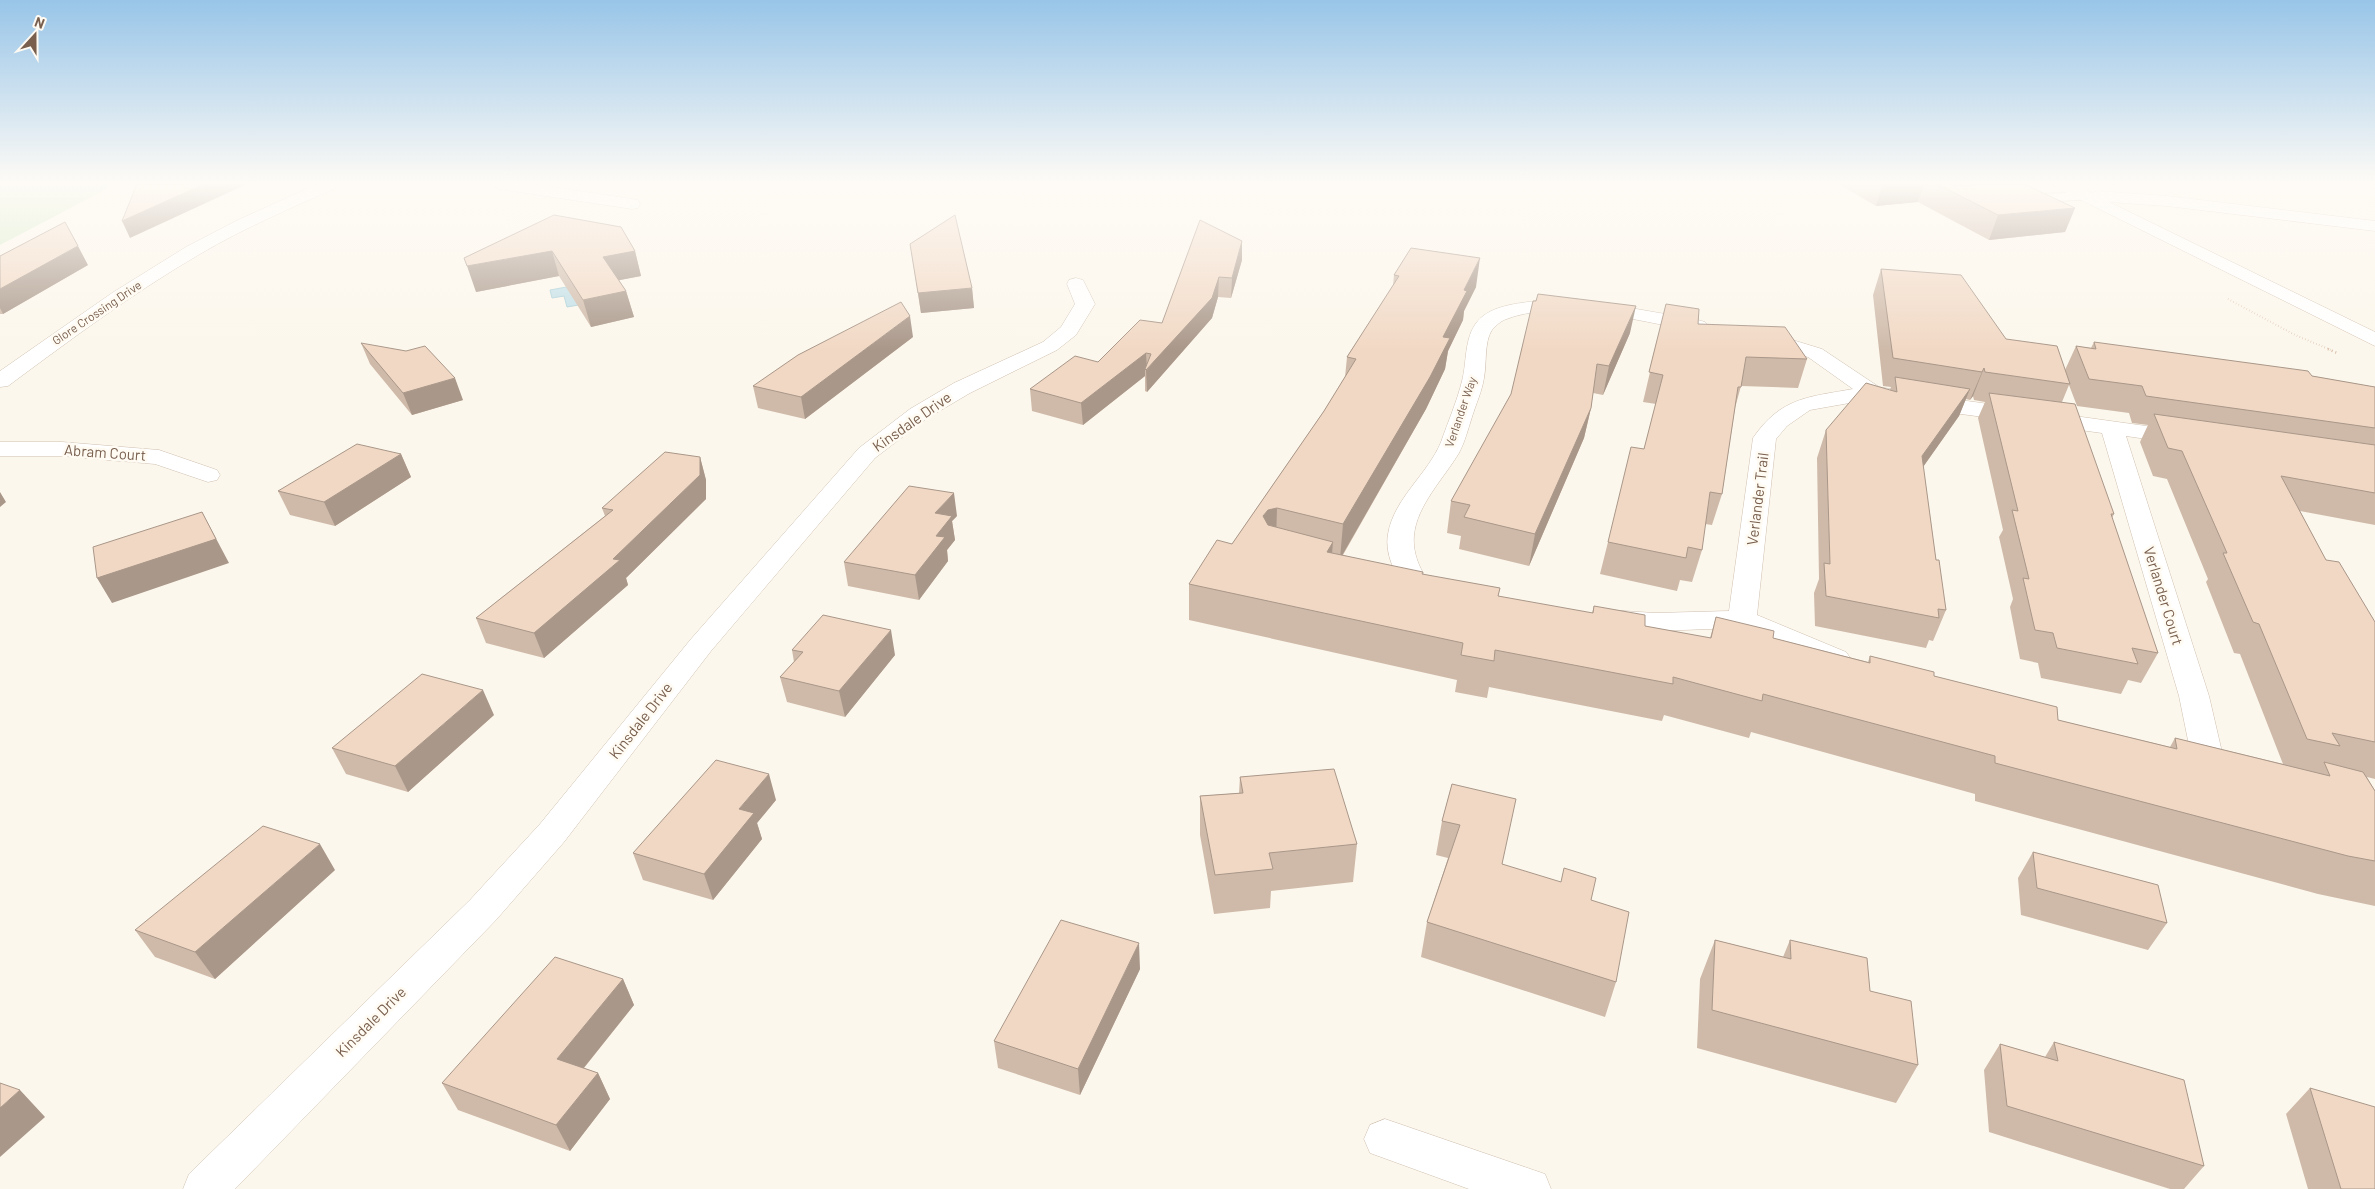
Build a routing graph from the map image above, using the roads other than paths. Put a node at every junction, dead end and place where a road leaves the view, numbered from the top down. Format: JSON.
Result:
{"nodes":[{"id":1,"x":214,"y":239,"type":"edge"},
{"id":2,"x":2175,"y":239,"type":"edge"},
{"id":3,"x":1076,"y":284,"type":"dead end"},
{"id":4,"x":1716,"y":329,"type":"edge"},
{"id":5,"x":1745,"y":334,"type":"edge"},
{"id":6,"x":2375,"y":340,"type":"edge"},
{"id":7,"x":0,"y":381,"type":"edge"},
{"id":8,"x":1872,"y":392,"type":"junction"},
{"id":9,"x":2112,"y":428,"type":"junction"},
{"id":10,"x":2200,"y":440,"type":"edge"},
{"id":11,"x":0,"y":449,"type":"edge"},
{"id":12,"x":208,"y":475,"type":"dead end"},
{"id":13,"x":1382,"y":580,"type":"edge"},
{"id":14,"x":1587,"y":617,"type":"edge"},
{"id":15,"x":1742,"y":619,"type":"junction"},
{"id":16,"x":1861,"y":670,"type":"edge"},
{"id":17,"x":2209,"y":765,"type":"edge"},
{"id":18,"x":1386,"y":1139,"type":"dead end"},
{"id":19,"x":205,"y":1189,"type":"edge"},
{"id":20,"x":1529,"y":1189,"type":"edge"}],
"edges":[{"from":1,"to":7,"type":"street","name":"Glore Crossing Drive"},
{"from":2,"to":6,"type":"street"},
{"from":3,"to":19,"type":"street","name":"Kinsdale Drive"},
{"from":4,"to":13,"type":"street","name":"Verlander Way"},
{"from":5,"to":8,"type":"street"},
{"from":8,"to":9,"type":"street","name":"Verlander Trail"},
{"from":8,"to":15,"type":"street","name":"Verlander Trail"},
{"from":9,"to":10,"type":"street","name":"Verlander Trail"},
{"from":9,"to":17,"type":"street","name":"Verlander Court"},
{"from":11,"to":12,"type":"street","name":"Abram Court"},
{"from":14,"to":15,"type":"street"},
{"from":15,"to":16,"type":"street"},
{"from":18,"to":20,"type":"street"}]}
